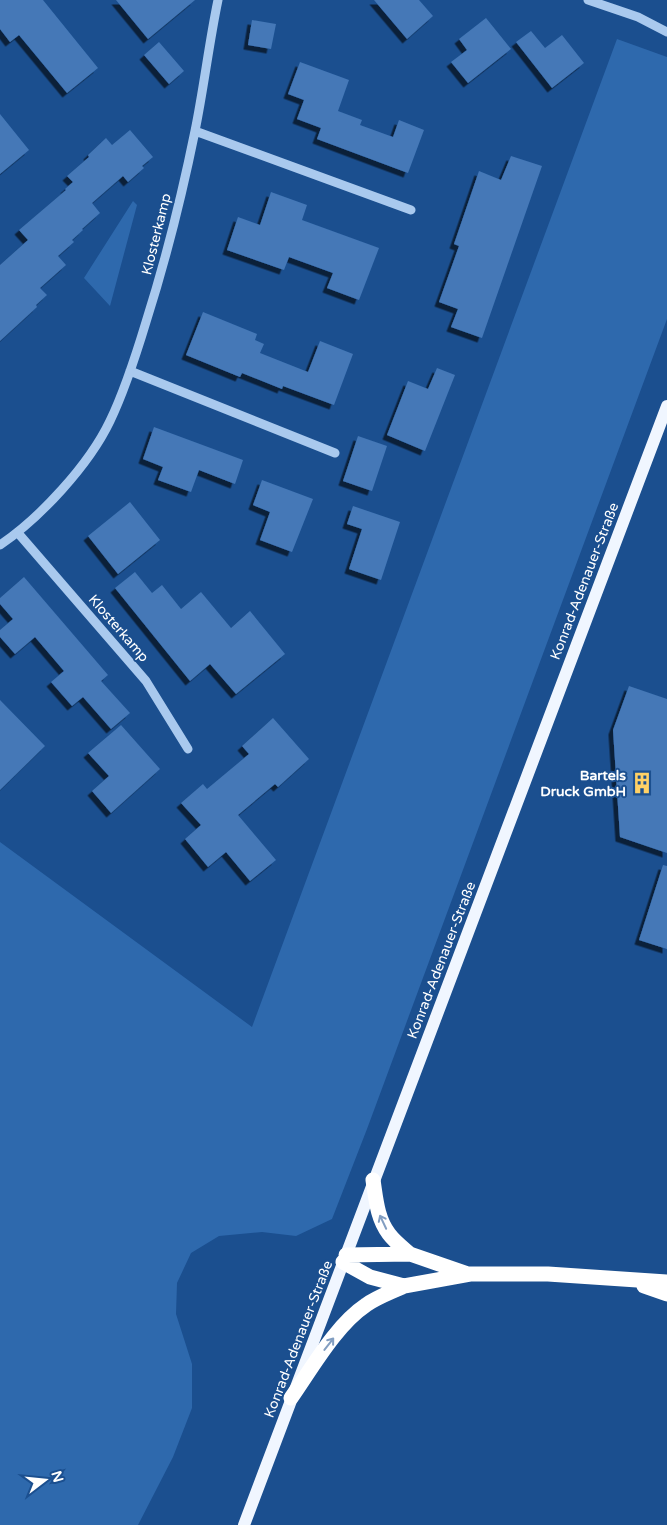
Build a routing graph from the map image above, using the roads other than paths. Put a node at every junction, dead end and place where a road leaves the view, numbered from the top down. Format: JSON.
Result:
{"nodes":[{"id":1,"x":218,"y":0,"type":"edge"},
{"id":2,"x":588,"y":0,"type":"edge"},
{"id":3,"x":647,"y":22,"type":"junction"},
{"id":4,"x":667,"y":25,"type":"edge"},
{"id":5,"x":667,"y":32,"type":"edge"},
{"id":6,"x":195,"y":131,"type":"junction"},
{"id":7,"x":411,"y":210,"type":"dead end"},
{"id":8,"x":130,"y":370,"type":"junction"},
{"id":9,"x":667,"y":406,"type":"edge"},
{"id":10,"x":334,"y":453,"type":"dead end"},
{"id":11,"x":18,"y":533,"type":"junction"},
{"id":12,"x":0,"y":545,"type":"edge"},
{"id":13,"x":188,"y":750,"type":"dead end"},
{"id":14,"x":373,"y":1180,"type":"junction"},
{"id":15,"x":410,"y":1254,"type":"junction"},
{"id":16,"x":344,"y":1259,"type":"junction"},
{"id":17,"x":470,"y":1274,"type":"junction"},
{"id":18,"x":624,"y":1280,"type":"junction"},
{"id":19,"x":667,"y":1282,"type":"edge"},
{"id":20,"x":404,"y":1286,"type":"junction"},
{"id":21,"x":667,"y":1294,"type":"edge"},
{"id":22,"x":291,"y":1398,"type":"junction"},
{"id":23,"x":244,"y":1525,"type":"edge"}],
"edges":[{"from":1,"to":6,"type":"street","name":"Klosterkamp"},
{"from":2,"to":3,"type":"street"},
{"from":3,"to":4,"type":"street"},
{"from":3,"to":5,"type":"street"},
{"from":6,"to":7,"type":"street"},
{"from":6,"to":8,"type":"street","name":"Klosterkamp"},
{"from":8,"to":10,"type":"street"},
{"from":8,"to":11,"type":"street","name":"Klosterkamp"},
{"from":9,"to":14,"type":"main road","name":"Konrad-Adenauer-Straße"},
{"from":11,"to":12,"type":"street","name":"Klosterkamp"},
{"from":11,"to":13,"type":"street","name":"Klosterkamp"},
{"from":15,"to":14,"type":"highway","one_way":true},
{"from":14,"to":16,"type":"main road","name":"Konrad-Adenauer-Straße"},
{"from":15,"to":16,"type":"highway"},
{"from":15,"to":17,"type":"highway"},
{"from":16,"to":20,"type":"highway"},
{"from":16,"to":22,"type":"main road","name":"Konrad-Adenauer-Straße"},
{"from":17,"to":18,"type":"highway"},
{"from":17,"to":20,"type":"highway"},
{"from":18,"to":19,"type":"highway"},
{"from":18,"to":21,"type":"highway"},
{"from":22,"to":20,"type":"highway","one_way":true},
{"from":22,"to":23,"type":"main road","name":"Konrad-Adenauer-Straße"}]}
